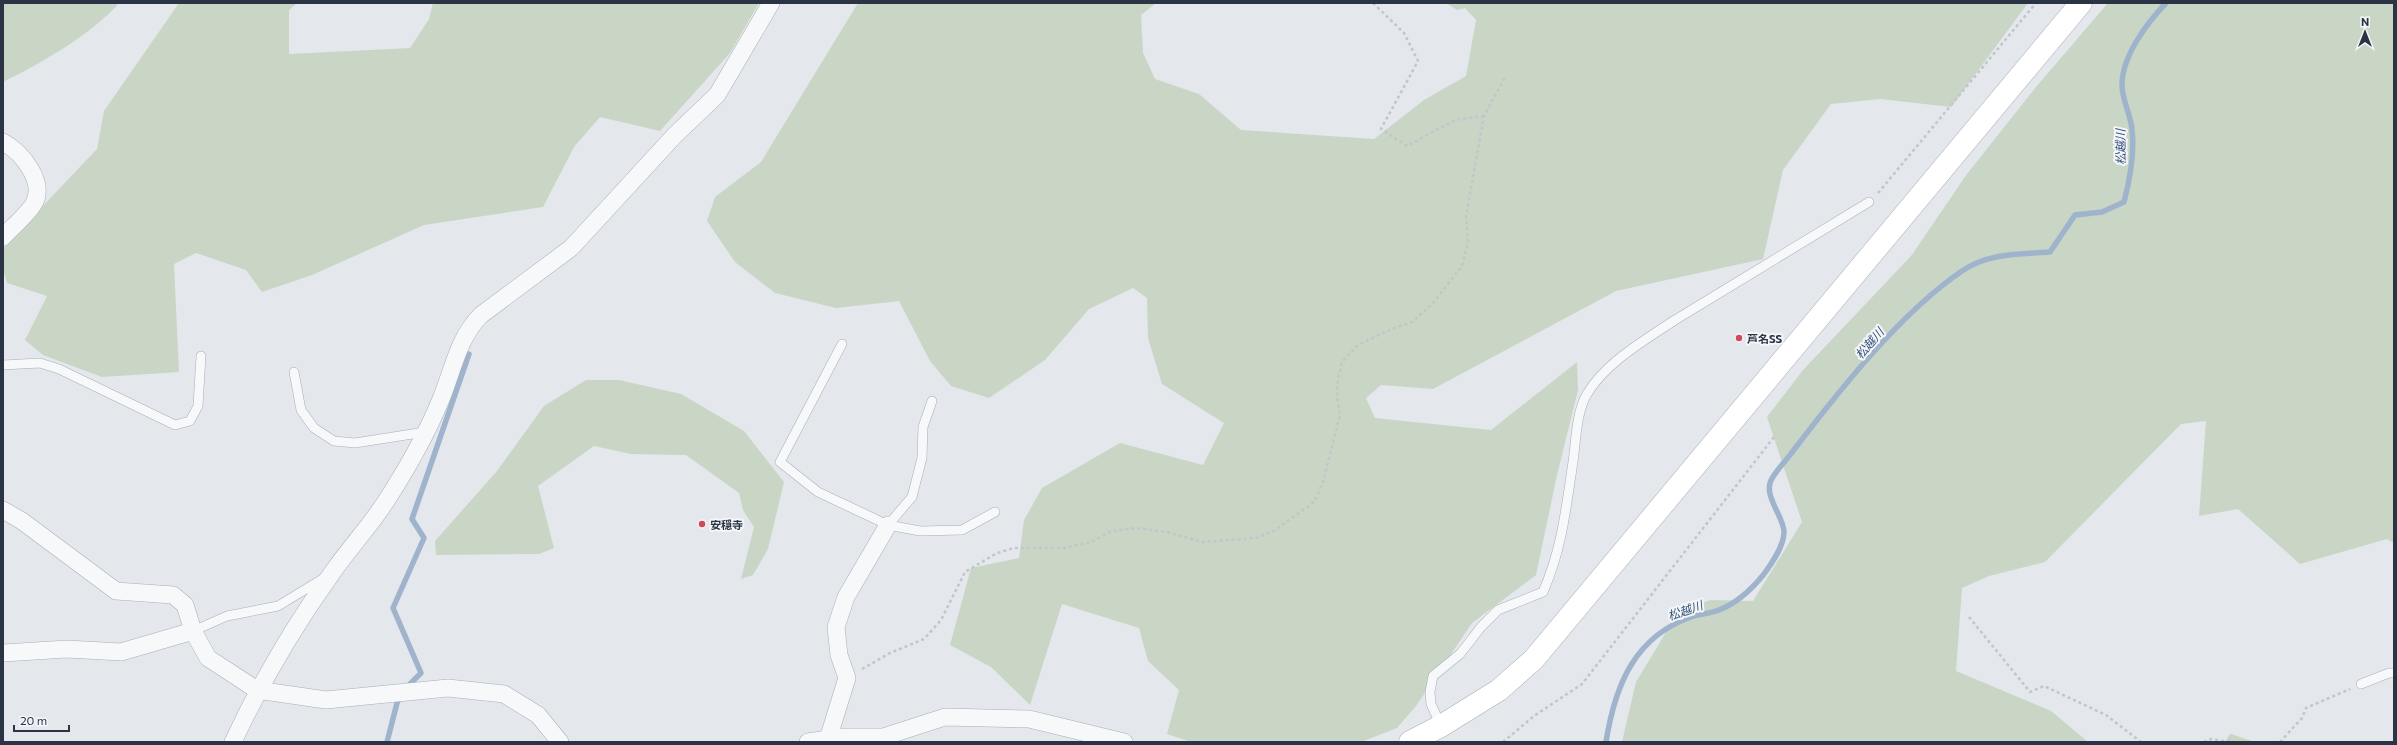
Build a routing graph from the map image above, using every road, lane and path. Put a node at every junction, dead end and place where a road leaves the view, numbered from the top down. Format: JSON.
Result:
{"nodes":[{"id":1,"x":771,"y":3,"type":"edge"},
{"id":2,"x":1373,"y":3,"type":"edge"},
{"id":3,"x":2036,"y":3,"type":"edge"},
{"id":4,"x":2081,"y":3,"type":"edge"},
{"id":5,"x":1505,"y":76,"type":"dead end"},
{"id":6,"x":1484,"y":116,"type":"junction"},
{"id":7,"x":4,"y":145,"type":"edge"},
{"id":8,"x":1869,"y":202,"type":"joint"},
{"id":9,"x":3,"y":237,"type":"edge"},
{"id":10,"x":842,"y":344,"type":"dead end"},
{"id":11,"x":201,"y":356,"type":"dead end"},
{"id":12,"x":3,"y":365,"type":"edge"},
{"id":13,"x":294,"y":372,"type":"dead end"},
{"id":14,"x":932,"y":401,"type":"dead end"},
{"id":15,"x":425,"y":432,"type":"junction"},
{"id":16,"x":1774,"y":438,"type":"dead end"},
{"id":17,"x":3,"y":510,"type":"edge"},
{"id":18,"x":995,"y":512,"type":"dead end"},
{"id":19,"x":888,"y":525,"type":"junction"},
{"id":20,"x":332,"y":573,"type":"junction"},
{"id":21,"x":1969,"y":617,"type":"dead end"},
{"id":22,"x":193,"y":630,"type":"junction"},
{"id":23,"x":3,"y":653,"type":"edge"},
{"id":24,"x":2394,"y":673,"type":"edge"},
{"id":25,"x":847,"y":678,"type":"junction"},
{"id":26,"x":2361,"y":684,"type":"joint"},
{"id":27,"x":258,"y":690,"type":"junction"},
{"id":28,"x":1442,"y":726,"type":"junction"},
{"id":29,"x":828,"y":739,"type":"junction"},
{"id":30,"x":233,"y":742,"type":"edge"},
{"id":31,"x":560,"y":742,"type":"edge"},
{"id":32,"x":808,"y":742,"type":"edge"},
{"id":33,"x":1124,"y":742,"type":"edge"},
{"id":34,"x":1410,"y":742,"type":"edge"},
{"id":35,"x":1503,"y":742,"type":"edge"},
{"id":36,"x":2141,"y":742,"type":"edge"},
{"id":37,"x":2204,"y":742,"type":"edge"},
{"id":38,"x":2231,"y":742,"type":"edge"},
{"id":39,"x":2280,"y":742,"type":"edge"}],
"edges":[{"from":1,"to":15,"type":"street"},
{"from":2,"to":6,"type":"path"},
{"from":3,"to":8,"type":"path"},
{"from":4,"to":28,"type":"street"},
{"from":5,"to":6,"type":"path"},
{"from":6,"to":25,"type":"path"},
{"from":7,"to":9,"type":"street"},
{"from":8,"to":28,"type":"lane"},
{"from":10,"to":19,"type":"lane"},
{"from":11,"to":12,"type":"lane"},
{"from":13,"to":15,"type":"lane"},
{"from":14,"to":19,"type":"lane"},
{"from":15,"to":20,"type":"street"},
{"from":16,"to":35,"type":"path"},
{"from":17,"to":22,"type":"street"},
{"from":18,"to":19,"type":"lane"},
{"from":19,"to":25,"type":"street"},
{"from":20,"to":22,"type":"lane"},
{"from":20,"to":27,"type":"street"},
{"from":21,"to":36,"type":"path"},
{"from":22,"to":23,"type":"street"},
{"from":22,"to":27,"type":"street"},
{"from":24,"to":26,"type":"lane"},
{"from":25,"to":29,"type":"street"},
{"from":26,"to":39,"type":"path"},
{"from":27,"to":30,"type":"street"},
{"from":27,"to":31,"type":"street"},
{"from":28,"to":34,"type":"street"},
{"from":29,"to":32,"type":"street"},
{"from":29,"to":33,"type":"street"},
{"from":37,"to":38,"type":"path"}]}
